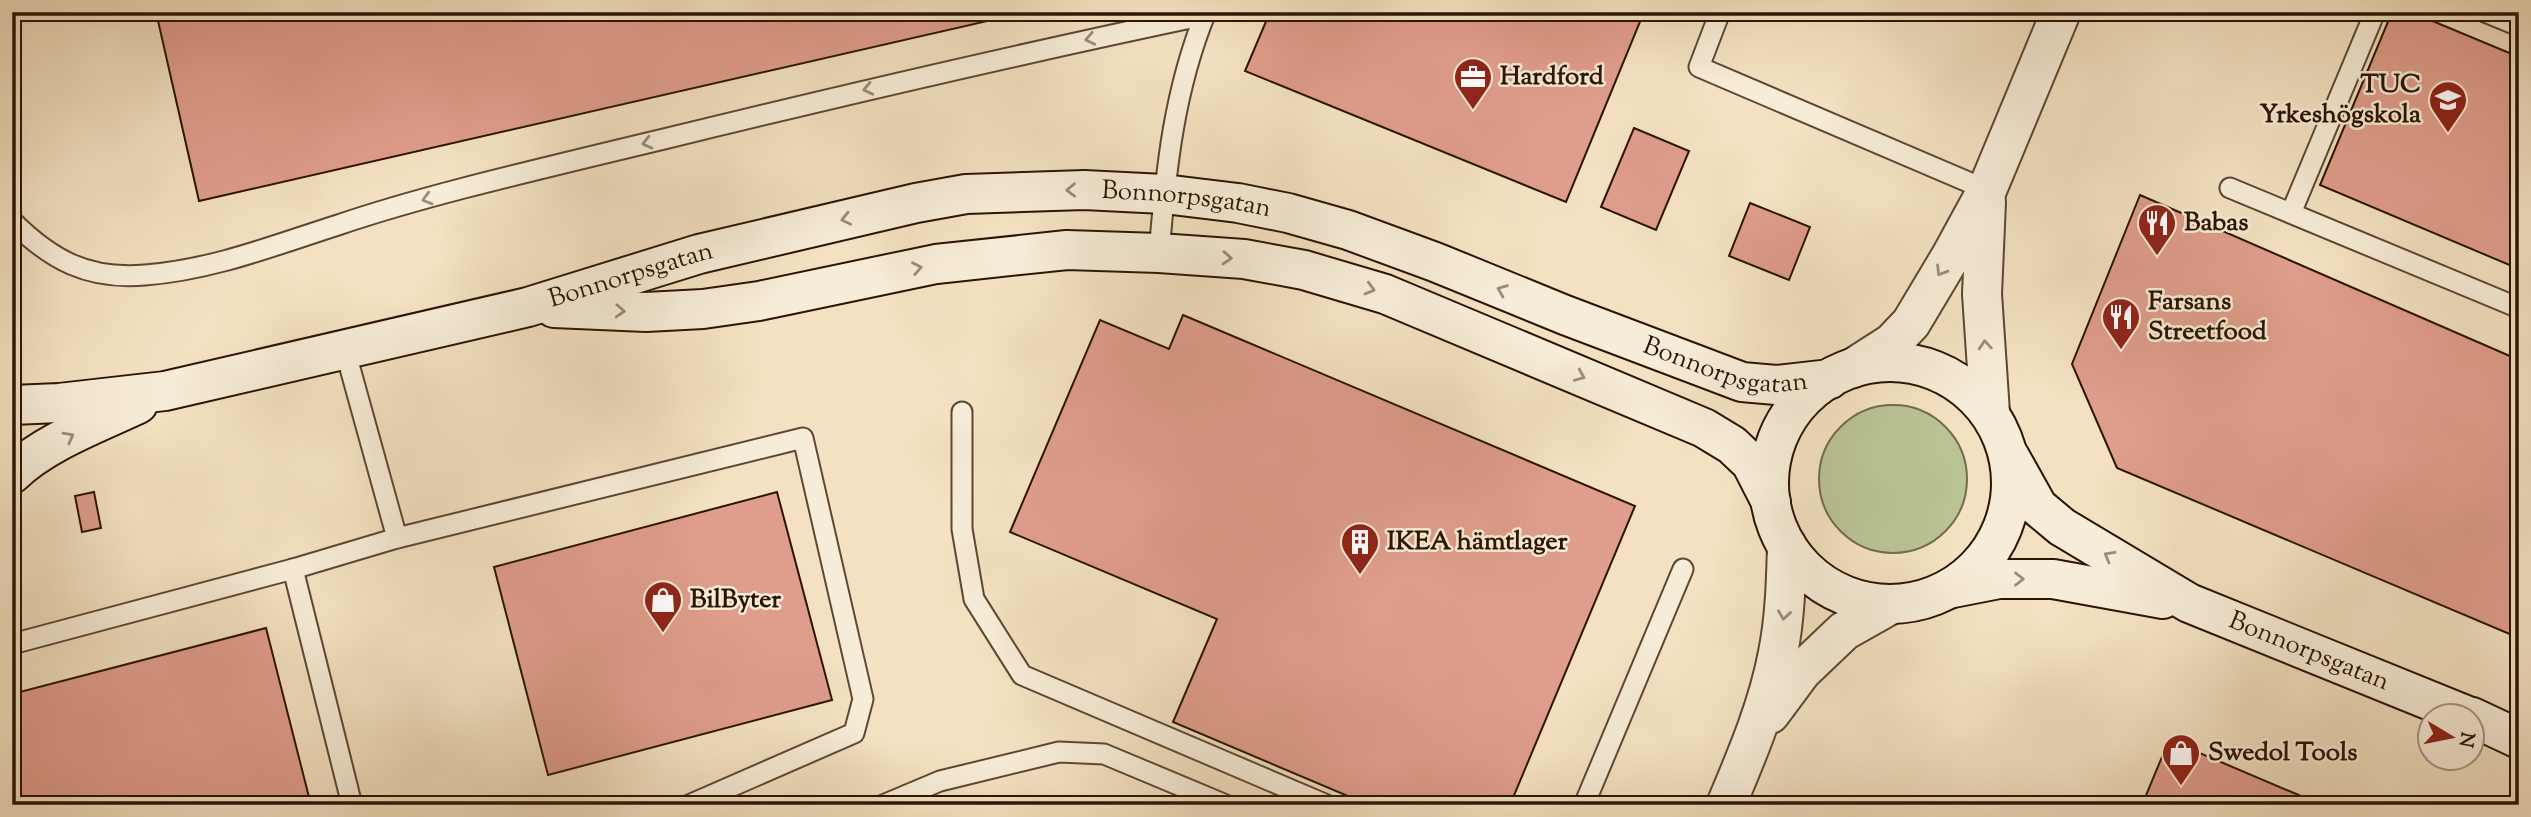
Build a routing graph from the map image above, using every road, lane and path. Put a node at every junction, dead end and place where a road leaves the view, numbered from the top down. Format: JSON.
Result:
{"nodes":[{"id":1,"x":1720,"y":12,"type":"edge"},
{"id":2,"x":2061,"y":12,"type":"edge"},
{"id":3,"x":2375,"y":12,"type":"edge"},
{"id":4,"x":2485,"y":12,"type":"edge"},
{"id":5,"x":1206,"y":13,"type":"edge"},
{"id":6,"x":2519,"y":26,"type":"edge"},
{"id":7,"x":2230,"y":188,"type":"dead end"},
{"id":8,"x":1987,"y":190,"type":"junction"},
{"id":9,"x":1164,"y":194,"type":"junction"},
{"id":10,"x":2291,"y":213,"type":"junction"},
{"id":11,"x":12,"y":221,"type":"edge"},
{"id":12,"x":1159,"y":253,"type":"junction"},
{"id":13,"x":528,"y":307,"type":"junction"},
{"id":14,"x":2519,"y":308,"type":"edge"},
{"id":15,"x":345,"y":349,"type":"junction"},
{"id":16,"x":1841,"y":373,"type":"junction"},
{"id":17,"x":165,"y":391,"type":"junction"},
{"id":18,"x":12,"y":405,"type":"edge"},
{"id":19,"x":962,"y":412,"type":"dead end"},
{"id":20,"x":1990,"y":414,"type":"junction"},
{"id":21,"x":2008,"y":453,"type":"junction"},
{"id":22,"x":12,"y":474,"type":"edge"},
{"id":23,"x":1770,"y":502,"type":"junction"},
{"id":24,"x":397,"y":538,"type":"junction"},
{"id":25,"x":1787,"y":547,"type":"junction"},
{"id":26,"x":293,"y":569,"type":"junction"},
{"id":27,"x":1683,"y":569,"type":"dead end"},
{"id":28,"x":1952,"y":588,"type":"junction"},
{"id":29,"x":2189,"y":603,"type":"junction"},
{"id":30,"x":1890,"y":604,"type":"junction"},
{"id":31,"x":12,"y":644,"type":"edge"},
{"id":32,"x":2495,"y":727,"type":"edge"},
{"id":33,"x":1757,"y":733,"type":"junction"},
{"id":34,"x":352,"y":805,"type":"edge"},
{"id":35,"x":690,"y":805,"type":"edge"},
{"id":36,"x":883,"y":805,"type":"edge"},
{"id":37,"x":1226,"y":805,"type":"edge"},
{"id":38,"x":1327,"y":805,"type":"edge"},
{"id":39,"x":1584,"y":805,"type":"edge"},
{"id":40,"x":1726,"y":805,"type":"edge"}],
"edges":[{"from":1,"to":8,"type":"lane"},
{"from":2,"to":8,"type":"street"},
{"from":3,"to":10,"type":"lane"},
{"from":4,"to":6,"type":"lane"},
{"from":5,"to":9,"type":"lane"},
{"from":5,"to":11,"type":"lane","one_way":true},
{"from":7,"to":10,"type":"lane"},
{"from":8,"to":16,"type":"street","one_way":true},
{"from":20,"to":8,"type":"street","one_way":true},
{"from":9,"to":12,"type":"lane"},
{"from":9,"to":13,"type":"street","name":"Bonnorpsgatan","one_way":true},
{"from":16,"to":9,"type":"street","name":"Bonnorpsgatan","one_way":true},
{"from":10,"to":14,"type":"lane"},
{"from":13,"to":12,"type":"street","name":"Bonnorpsgatan","one_way":true},
{"from":12,"to":23,"type":"street","name":"Bonnorpsgatan","one_way":true},
{"from":13,"to":15,"type":"street","name":"Bonnorpsgatan"},
{"from":15,"to":17,"type":"street","name":"Bonnorpsgatan"},
{"from":15,"to":24,"type":"lane"},
{"from":16,"to":20,"type":"street"},
{"from":16,"to":23,"type":"street"},
{"from":17,"to":18,"type":"street","name":"Bonnorpsgatan"},
{"from":22,"to":17,"type":"street","name":"Bonnorpsgatan","one_way":true},
{"from":19,"to":38,"type":"lane"},
{"from":20,"to":21,"type":"street"},
{"from":21,"to":28,"type":"street"},
{"from":29,"to":21,"type":"street","name":"Bonnorpsgatan","one_way":true},
{"from":23,"to":25,"type":"street"},
{"from":24,"to":26,"type":"lane"},
{"from":24,"to":35,"type":"lane"},
{"from":25,"to":30,"type":"street"},
{"from":25,"to":33,"type":"street","one_way":true},
{"from":26,"to":31,"type":"lane"},
{"from":26,"to":34,"type":"lane"},
{"from":27,"to":39,"type":"lane"},
{"from":28,"to":29,"type":"street","name":"Bonnorpsgatan","one_way":true},
{"from":28,"to":30,"type":"street"},
{"from":29,"to":32,"type":"street","name":"Bonnorpsgatan"},
{"from":30,"to":33,"type":"street"},
{"from":33,"to":40,"type":"street"},
{"from":36,"to":37,"type":"lane"}]}
